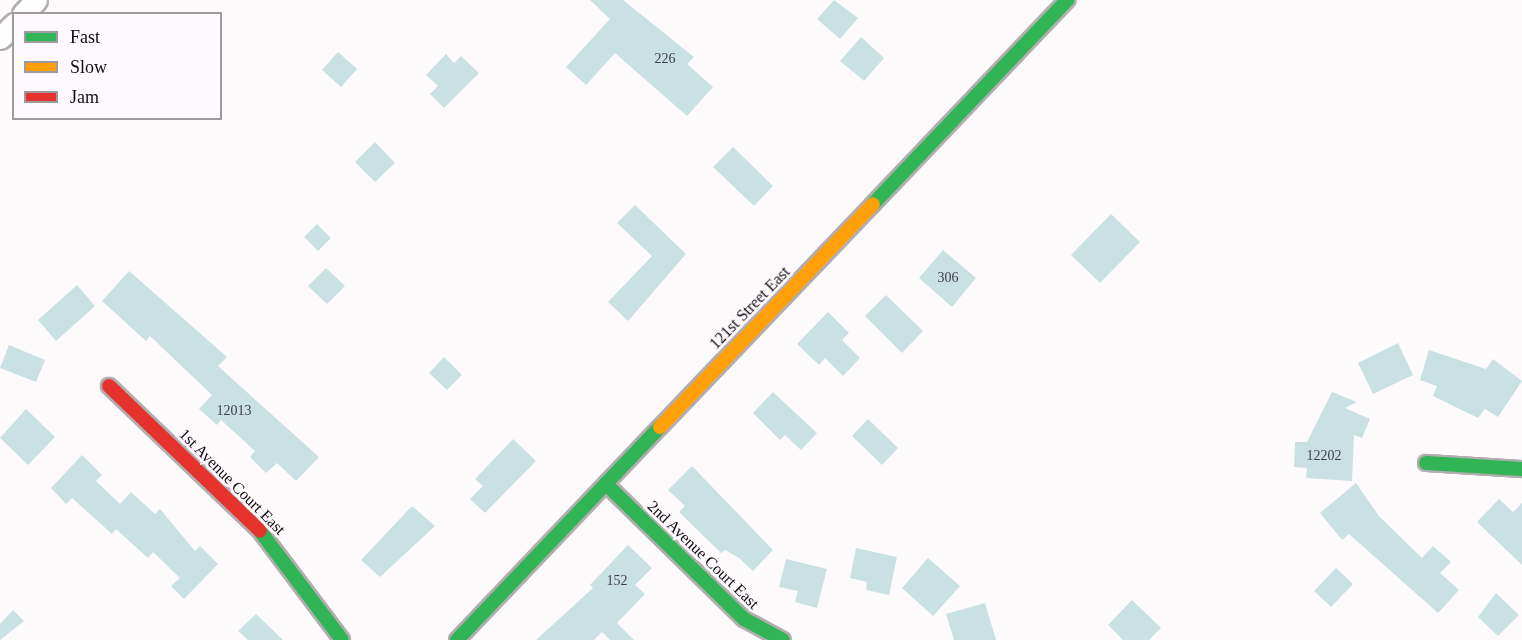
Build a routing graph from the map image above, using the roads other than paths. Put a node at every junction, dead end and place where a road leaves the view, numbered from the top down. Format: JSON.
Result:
{"nodes":[{"id":1,"x":36,"y":0,"type":"edge"},
{"id":2,"x":1066,"y":0,"type":"edge"},
{"id":3,"x":25,"y":12,"type":"edge"},
{"id":4,"x":12,"y":26,"type":"edge"},
{"id":5,"x":0,"y":38,"type":"edge"},
{"id":6,"x":109,"y":386,"type":"dead end"},
{"id":7,"x":1426,"y":463,"type":"dead end"},
{"id":8,"x":1522,"y":469,"type":"edge"},
{"id":9,"x":606,"y":484,"type":"junction"},
{"id":10,"x":342,"y":640,"type":"edge"},
{"id":11,"x":457,"y":640,"type":"edge"},
{"id":12,"x":783,"y":640,"type":"edge"}],
"edges":[{"from":1,"to":3,"type":"street"},
{"from":2,"to":9,"type":"street","name":"121st Street East"},
{"from":4,"to":5,"type":"street"},
{"from":6,"to":10,"type":"street","name":"1st Avenue Court East"},
{"from":7,"to":8,"type":"street"},
{"from":9,"to":11,"type":"street","name":"121st Street East"},
{"from":9,"to":12,"type":"street","name":"2nd Avenue Court East"}]}
